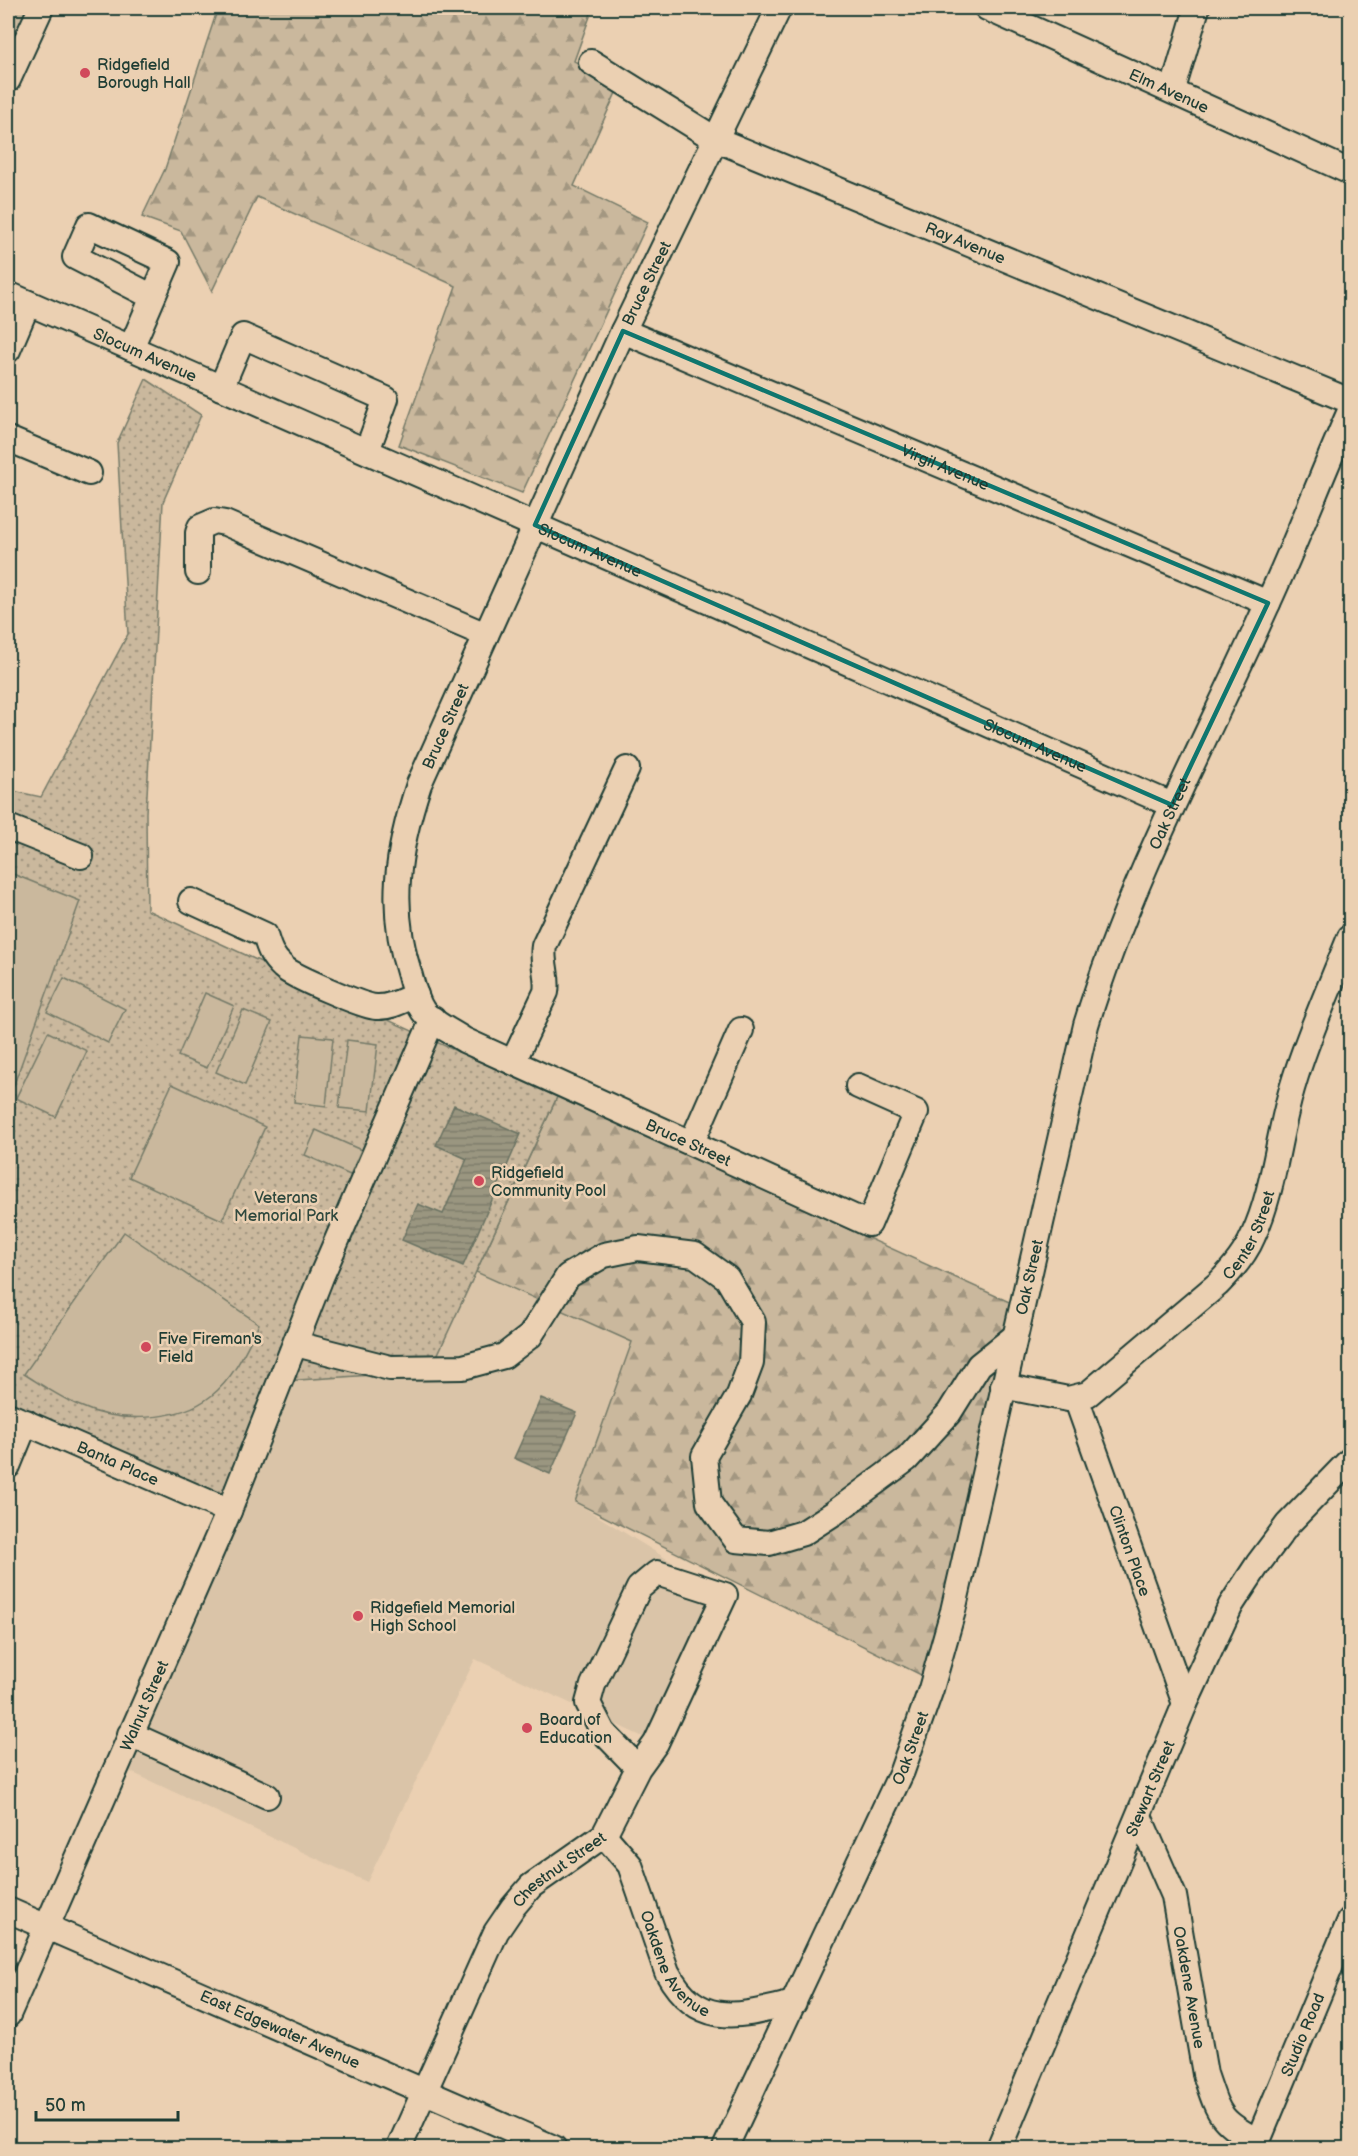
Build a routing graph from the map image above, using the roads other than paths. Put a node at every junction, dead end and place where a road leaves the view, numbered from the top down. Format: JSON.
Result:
{"nodes":[{"id":1,"x":41,"y":8,"type":"edge"},
{"id":2,"x":779,"y":8,"type":"edge"},
{"id":3,"x":988,"y":8,"type":"edge"},
{"id":4,"x":1197,"y":8,"type":"edge"},
{"id":5,"x":591,"y":62,"type":"dead end"},
{"id":6,"x":8,"y":80,"type":"edge"},
{"id":7,"x":1173,"y":90,"type":"junction"},
{"id":8,"x":715,"y":139,"type":"junction"},
{"id":9,"x":1350,"y":172,"type":"edge"},
{"id":10,"x":153,"y":297,"type":"dead end"},
{"id":11,"x":18,"y":299,"type":"edge"},
{"id":12,"x":623,"y":331,"type":"junction"},
{"id":13,"x":131,"y":348,"type":"junction"},
{"id":14,"x":8,"y":350,"type":"edge"},
{"id":15,"x":221,"y":388,"type":"junction"},
{"id":16,"x":1350,"y":401,"type":"edge"},
{"id":17,"x":1350,"y":411,"type":"edge"},
{"id":18,"x":8,"y":439,"type":"edge"},
{"id":19,"x":367,"y":452,"type":"junction"},
{"id":20,"x":89,"y":473,"type":"dead end"},
{"id":21,"x":535,"y":525,"type":"junction"},
{"id":22,"x":198,"y":572,"type":"dead end"},
{"id":23,"x":1269,"y":603,"type":"junction"},
{"id":24,"x":486,"y":634,"type":"junction"},
{"id":25,"x":627,"y":769,"type":"dead end"},
{"id":26,"x":1172,"y":805,"type":"junction"},
{"id":27,"x":8,"y":827,"type":"edge"},
{"id":28,"x":81,"y":856,"type":"dead end"},
{"id":29,"x":191,"y":901,"type":"dead end"},
{"id":30,"x":1350,"y":937,"type":"edge"},
{"id":31,"x":416,"y":995,"type":"junction"},
{"id":32,"x":433,"y":1019,"type":"junction"},
{"id":33,"x":741,"y":1030,"type":"dead end"},
{"id":34,"x":513,"y":1062,"type":"junction"},
{"id":35,"x":858,"y":1086,"type":"dead end"},
{"id":36,"x":692,"y":1142,"type":"junction"},
{"id":37,"x":1014,"y":1337,"type":"junction"},
{"id":38,"x":296,"y":1344,"type":"junction"},
{"id":39,"x":1003,"y":1386,"type":"junction"},
{"id":40,"x":1076,"y":1398,"type":"junction"},
{"id":41,"x":17,"y":1418,"type":"edge"},
{"id":42,"x":1350,"y":1460,"type":"edge"},
{"id":43,"x":8,"y":1466,"type":"edge"},
{"id":44,"x":229,"y":1511,"type":"junction"},
{"id":45,"x":1185,"y":1704,"type":"junction"},
{"id":46,"x":130,"y":1734,"type":"junction"},
{"id":47,"x":638,"y":1768,"type":"junction"},
{"id":48,"x":267,"y":1796,"type":"dead end"},
{"id":49,"x":1139,"y":1816,"type":"junction"},
{"id":50,"x":604,"y":1835,"type":"junction"},
{"id":51,"x":8,"y":1910,"type":"edge"},
{"id":52,"x":1350,"y":1920,"type":"edge"},
{"id":53,"x":46,"y":1925,"type":"junction"},
{"id":54,"x":1343,"y":1958,"type":"edge"},
{"id":55,"x":794,"y":2003,"type":"junction"},
{"id":56,"x":8,"y":2015,"type":"edge"},
{"id":57,"x":426,"y":2092,"type":"junction"},
{"id":58,"x":1256,"y":2147,"type":"edge"},
{"id":59,"x":399,"y":2148,"type":"edge"},
{"id":60,"x":554,"y":2148,"type":"edge"},
{"id":61,"x":725,"y":2148,"type":"edge"},
{"id":62,"x":999,"y":2148,"type":"edge"}],
"edges":[{"from":1,"to":6,"type":"street"},
{"from":2,"to":8,"type":"street","name":"Bruce Street"},
{"from":3,"to":7,"type":"street","name":"Elm Avenue"},
{"from":4,"to":7,"type":"street"},
{"from":5,"to":8,"type":"street","name":"Ray Avenue"},
{"from":7,"to":9,"type":"street","name":"Elm Avenue"},
{"from":8,"to":12,"type":"street","name":"Bruce Street"},
{"from":8,"to":16,"type":"street","name":"Ray Avenue"},
{"from":10,"to":13,"type":"street"},
{"from":11,"to":13,"type":"street","name":"Slocum Avenue"},
{"from":11,"to":14,"type":"street"},
{"from":12,"to":21,"type":"street","name":"Bruce Street"},
{"from":12,"to":23,"type":"street","name":"Virgil Avenue"},
{"from":13,"to":15,"type":"street","name":"Slocum Avenue"},
{"from":15,"to":19,"type":"street","name":"Slocum Avenue"},
{"from":15,"to":19,"type":"street"},
{"from":17,"to":23,"type":"street","name":"Oak Street"},
{"from":18,"to":20,"type":"street"},
{"from":19,"to":21,"type":"street","name":"Slocum Avenue"},
{"from":21,"to":24,"type":"street","name":"Bruce Street"},
{"from":21,"to":26,"type":"street","name":"Slocum Avenue"},
{"from":22,"to":24,"type":"street"},
{"from":23,"to":26,"type":"street","name":"Oak Street"},
{"from":24,"to":31,"type":"street","name":"Bruce Street"},
{"from":25,"to":34,"type":"street"},
{"from":26,"to":37,"type":"street","name":"Oak Street"},
{"from":27,"to":28,"type":"street"},
{"from":29,"to":31,"type":"street"},
{"from":30,"to":40,"type":"street","name":"Center Street"},
{"from":31,"to":32,"type":"street","name":"Bruce Street"},
{"from":32,"to":34,"type":"street","name":"Bruce Street"},
{"from":32,"to":38,"type":"street","name":"Walnut Street"},
{"from":33,"to":36,"type":"street"},
{"from":34,"to":36,"type":"street","name":"Bruce Street"},
{"from":35,"to":36,"type":"street","name":"Bruce Street"},
{"from":37,"to":38,"type":"street"},
{"from":37,"to":39,"type":"street","name":"Oak Street"},
{"from":38,"to":44,"type":"street","name":"Walnut Street"},
{"from":39,"to":40,"type":"street"},
{"from":39,"to":55,"type":"street","name":"Oak Street"},
{"from":40,"to":45,"type":"street","name":"Clinton Place"},
{"from":41,"to":43,"type":"street"},
{"from":41,"to":44,"type":"street","name":"Banta Place"},
{"from":42,"to":45,"type":"street","name":"Stewart Street"},
{"from":44,"to":46,"type":"street","name":"Walnut Street"},
{"from":45,"to":49,"type":"street","name":"Stewart Street"},
{"from":46,"to":48,"type":"street"},
{"from":46,"to":53,"type":"street","name":"Walnut Street"},
{"from":47,"to":47,"type":"street","name":"Chestnut Street"},
{"from":47,"to":50,"type":"street","name":"Chestnut Street"},
{"from":49,"to":58,"type":"street","name":"Oakdene Avenue"},
{"from":49,"to":62,"type":"street","name":"Stewart Street"},
{"from":50,"to":55,"type":"street","name":"Oakdene Avenue"},
{"from":50,"to":57,"type":"street","name":"Chestnut Street"},
{"from":51,"to":53,"type":"street","name":"East Edgewater Avenue"},
{"from":52,"to":54,"type":"street","name":"Studio Road"},
{"from":53,"to":56,"type":"street","name":"Walnut Street"},
{"from":53,"to":57,"type":"street","name":"East Edgewater Avenue"},
{"from":54,"to":58,"type":"street","name":"Studio Road"},
{"from":55,"to":61,"type":"street","name":"Oak Street"},
{"from":57,"to":59,"type":"street","name":"Chestnut Street"},
{"from":57,"to":60,"type":"street","name":"East Edgewater Avenue"}]}
